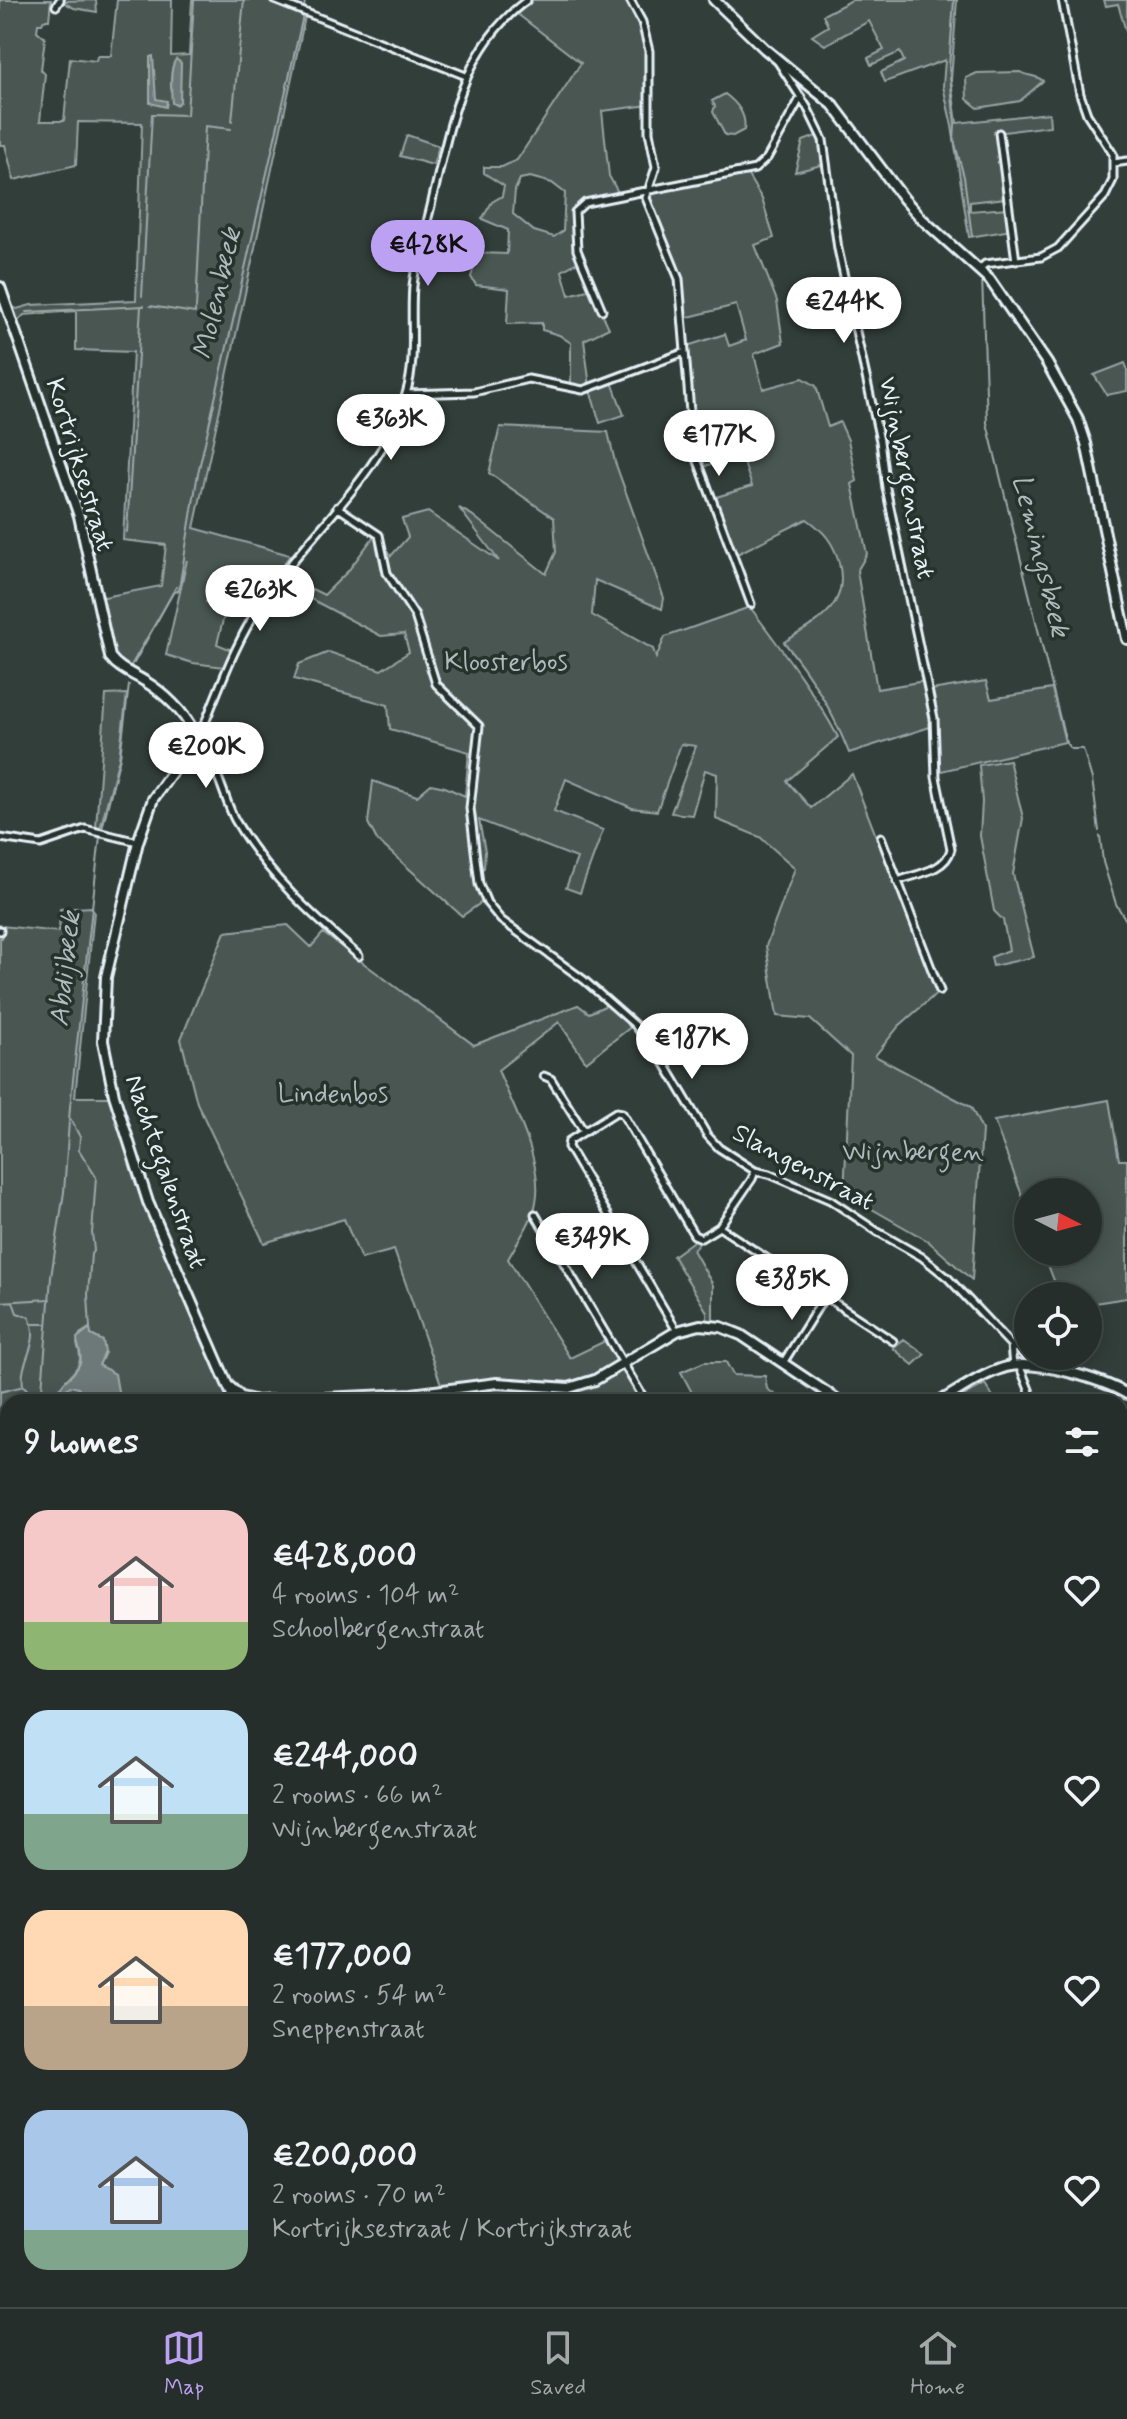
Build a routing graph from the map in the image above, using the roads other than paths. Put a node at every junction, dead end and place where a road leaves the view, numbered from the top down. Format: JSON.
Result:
{"nodes":[{"id":1,"x":274,"y":0,"type":"edge"},
{"id":2,"x":527,"y":0,"type":"edge"},
{"id":3,"x":630,"y":0,"type":"edge"},
{"id":4,"x":714,"y":0,"type":"edge"},
{"id":5,"x":1062,"y":0,"type":"edge"},
{"id":6,"x":466,"y":76,"type":"junction"},
{"id":7,"x":793,"y":77,"type":"junction"},
{"id":8,"x":801,"y":97,"type":"junction"},
{"id":9,"x":999,"y":133,"type":"dead end"},
{"id":10,"x":1127,"y":161,"type":"edge"},
{"id":11,"x":1114,"y":163,"type":"junction"},
{"id":12,"x":648,"y":190,"type":"junction"},
{"id":13,"x":1016,"y":261,"type":"junction"},
{"id":14,"x":980,"y":269,"type":"junction"},
{"id":15,"x":0,"y":287,"type":"edge"},
{"id":16,"x":602,"y":310,"type":"dead end"},
{"id":17,"x":685,"y":352,"type":"junction"},
{"id":18,"x":406,"y":394,"type":"junction"},
{"id":19,"x":337,"y":507,"type":"junction"},
{"id":20,"x":751,"y":604,"type":"dead end"},
{"id":21,"x":1127,"y":639,"type":"edge"},
{"id":22,"x":193,"y":736,"type":"junction"},
{"id":23,"x":881,"y":837,"type":"dead end"},
{"id":24,"x":0,"y":838,"type":"edge"},
{"id":25,"x":138,"y":842,"type":"junction"},
{"id":26,"x":897,"y":881,"type":"junction"},
{"id":27,"x":359,"y":956,"type":"dead end"},
{"id":28,"x":940,"y":991,"type":"dead end"},
{"id":29,"x":544,"y":1076,"type":"dead end"},
{"id":30,"x":583,"y":1130,"type":"junction"},
{"id":31,"x":755,"y":1171,"type":"junction"},
{"id":32,"x":535,"y":1214,"type":"dead end"},
{"id":33,"x":719,"y":1227,"type":"junction"},
{"id":34,"x":825,"y":1296,"type":"junction"},
{"id":35,"x":677,"y":1331,"type":"junction"},
{"id":36,"x":893,"y":1341,"type":"dead end"},
{"id":37,"x":1011,"y":1345,"type":"junction"},
{"id":38,"x":1014,"y":1347,"type":"edge"},
{"id":39,"x":1014,"y":1358,"type":"edge"},
{"id":40,"x":623,"y":1362,"type":"junction"},
{"id":41,"x":783,"y":1363,"type":"junction"},
{"id":42,"x":1014,"y":1367,"type":"edge"},
{"id":43,"x":1018,"y":1370,"type":"edge"},
{"id":44,"x":1057,"y":1370,"type":"edge"},
{"id":45,"x":235,"y":1394,"type":"edge"},
{"id":46,"x":412,"y":1394,"type":"edge"},
{"id":47,"x":641,"y":1394,"type":"edge"},
{"id":48,"x":829,"y":1394,"type":"edge"},
{"id":49,"x":953,"y":1394,"type":"edge"},
{"id":50,"x":1030,"y":1394,"type":"edge"},
{"id":51,"x":1127,"y":1394,"type":"edge"}],
"edges":[{"from":1,"to":6,"type":"street"},
{"from":2,"to":6,"type":"street"},
{"from":3,"to":12,"type":"street"},
{"from":4,"to":7,"type":"street"},
{"from":5,"to":11,"type":"street"},
{"from":6,"to":18,"type":"street"},
{"from":7,"to":8,"type":"street","name":"Wijnbergenstraat"},
{"from":7,"to":14,"type":"street"},
{"from":8,"to":12,"type":"street"},
{"from":8,"to":26,"type":"street","name":"Wijnbergenstraat"},
{"from":9,"to":13,"type":"street"},
{"from":10,"to":11,"type":"street"},
{"from":11,"to":13,"type":"street"},
{"from":12,"to":16,"type":"street"},
{"from":12,"to":17,"type":"street"},
{"from":13,"to":14,"type":"street"},
{"from":14,"to":21,"type":"street"},
{"from":15,"to":22,"type":"street","name":"Kortrijksestraat"},
{"from":17,"to":18,"type":"street"},
{"from":17,"to":20,"type":"street"},
{"from":18,"to":19,"type":"street"},
{"from":19,"to":22,"type":"street"},
{"from":19,"to":31,"type":"street","name":"Slangenstraat"},
{"from":22,"to":25,"type":"street","name":"Nachtegalenstraat"},
{"from":22,"to":27,"type":"street"},
{"from":23,"to":26,"type":"street"},
{"from":24,"to":25,"type":"street"},
{"from":25,"to":45,"type":"street","name":"Nachtegalenstraat"},
{"from":26,"to":28,"type":"street"},
{"from":29,"to":30,"type":"street"},
{"from":30,"to":33,"type":"street"},
{"from":30,"to":35,"type":"street"},
{"from":31,"to":33,"type":"street"},
{"from":31,"to":37,"type":"street","name":"Slangenstraat"},
{"from":32,"to":40,"type":"street"},
{"from":33,"to":34,"type":"street"},
{"from":34,"to":36,"type":"street"},
{"from":34,"to":41,"type":"street"},
{"from":35,"to":40,"type":"street"},
{"from":35,"to":41,"type":"street"},
{"from":37,"to":38,"type":"street","name":"Slangenstraat"},
{"from":37,"to":39,"type":"street"},
{"from":40,"to":46,"type":"street"},
{"from":40,"to":47,"type":"street"},
{"from":41,"to":48,"type":"street"},
{"from":42,"to":49,"type":"street"},
{"from":43,"to":50,"type":"street"},
{"from":44,"to":51,"type":"street","name":"Slangenstraat"}]}
